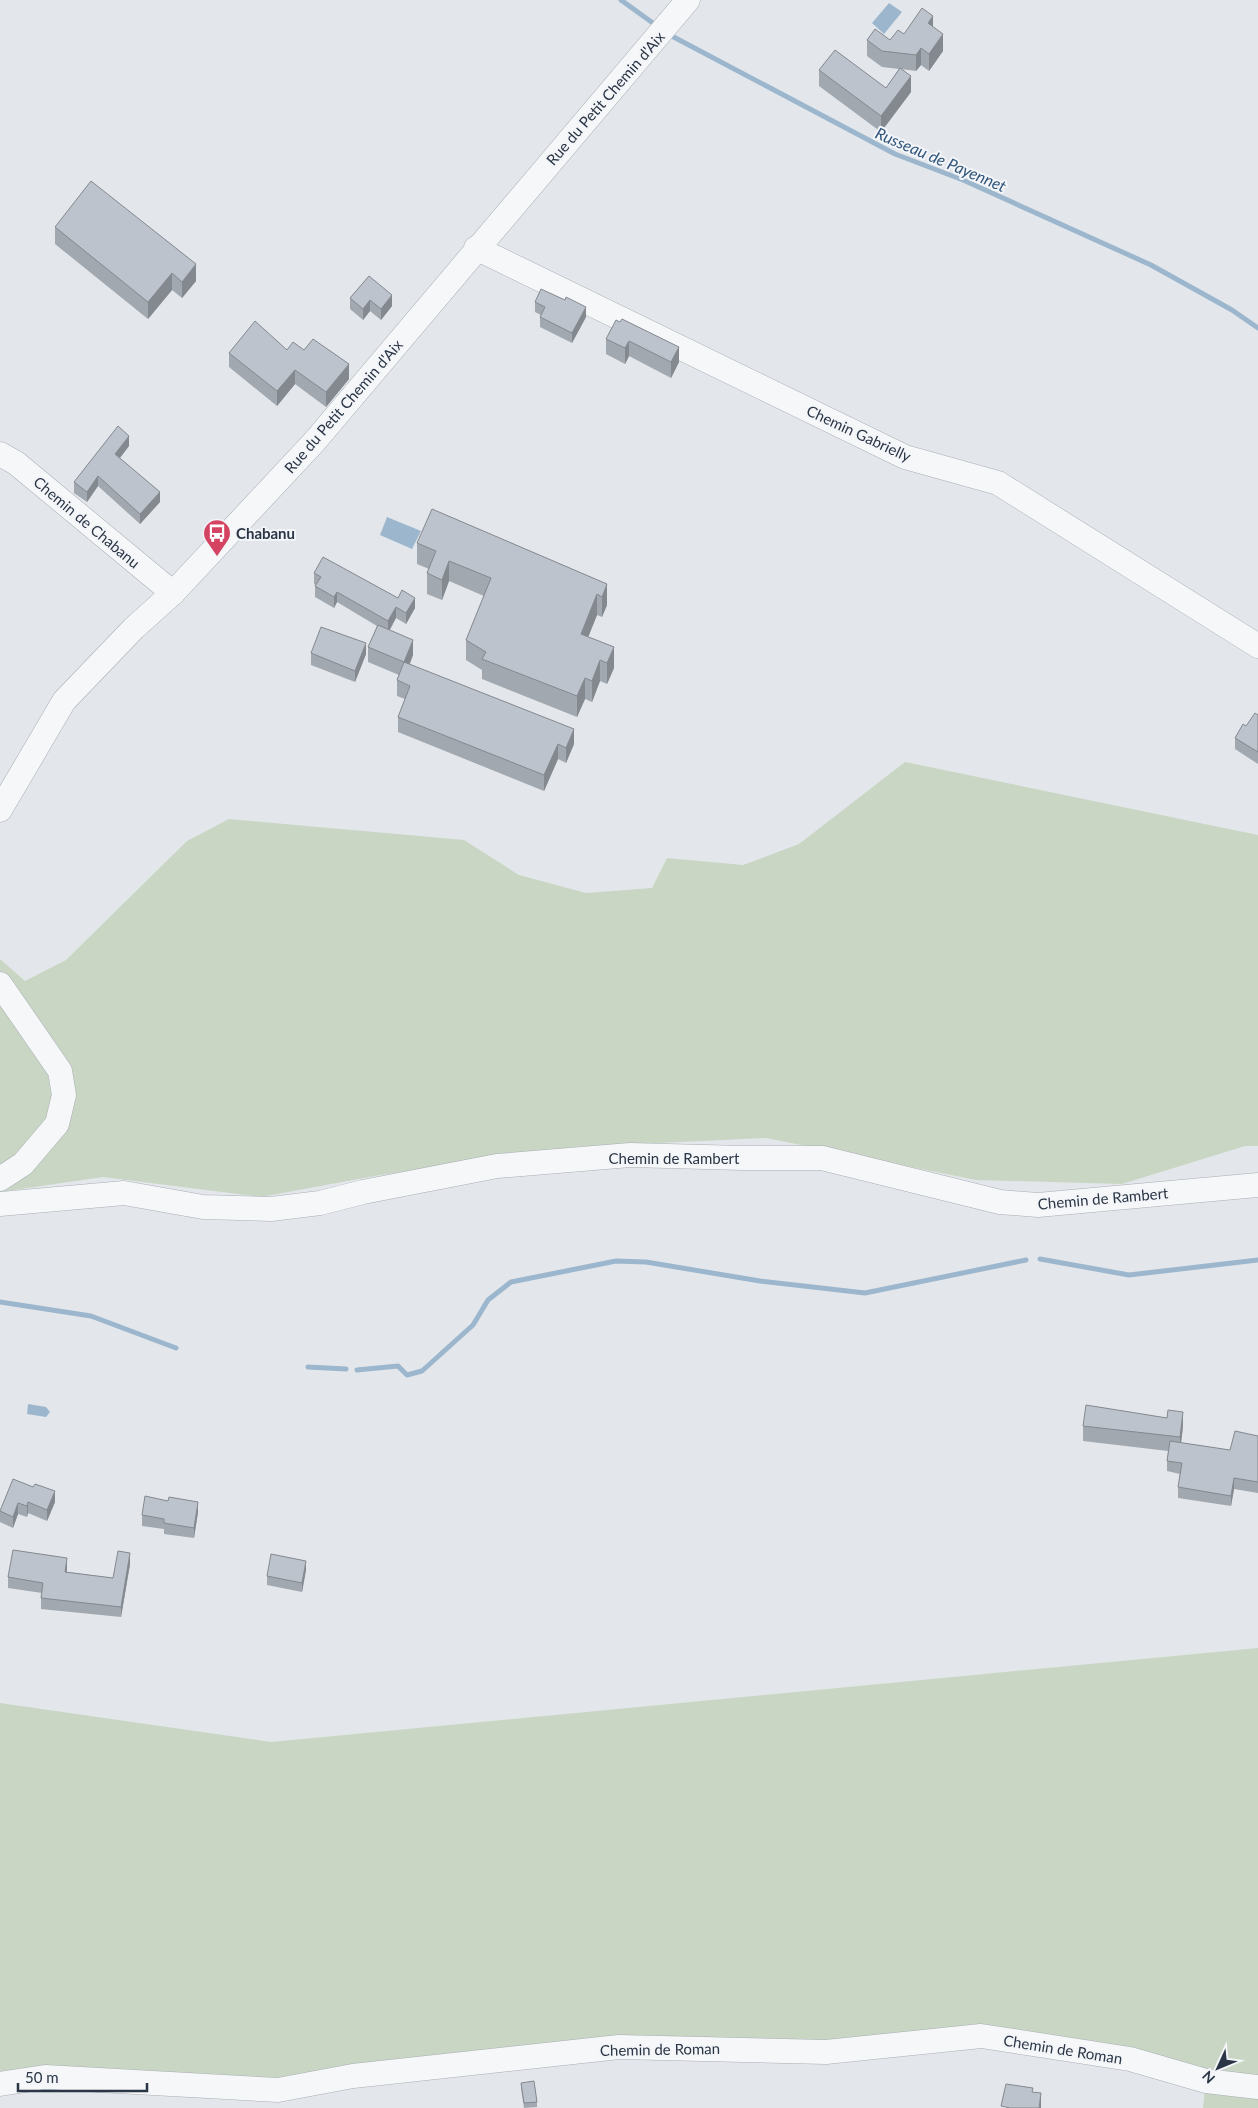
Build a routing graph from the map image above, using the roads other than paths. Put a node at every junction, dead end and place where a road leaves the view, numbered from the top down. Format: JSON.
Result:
{"nodes":[{"id":1,"x":688,"y":0,"type":"edge"},
{"id":2,"x":476,"y":248,"type":"junction"},
{"id":3,"x":0,"y":454,"type":"edge"},
{"id":4,"x":173,"y":593,"type":"junction"},
{"id":5,"x":1258,"y":646,"type":"edge"},
{"id":6,"x":0,"y":810,"type":"edge"},
{"id":7,"x":0,"y":984,"type":"edge"},
{"id":8,"x":0,"y":1179,"type":"edge"},
{"id":9,"x":1258,"y":1185,"type":"edge"},
{"id":10,"x":0,"y":1204,"type":"edge"},
{"id":11,"x":0,"y":2084,"type":"edge"},
{"id":12,"x":1258,"y":2087,"type":"edge"}],
"edges":[{"from":1,"to":2,"type":"street","name":"Rue du Petit Chemin d'Aix"},
{"from":2,"to":4,"type":"street","name":"Rue du Petit Chemin d'Aix"},
{"from":2,"to":5,"type":"street","name":"Chemin Gabrielly"},
{"from":3,"to":4,"type":"street","name":"Chemin de Chabanu"},
{"from":4,"to":6,"type":"street","name":"Rue du Petit Chemin d'Aix"},
{"from":7,"to":8,"type":"street"},
{"from":9,"to":10,"type":"street","name":"Chemin de Rambert"},
{"from":11,"to":12,"type":"street","name":"Chemin de Roman"}]}
